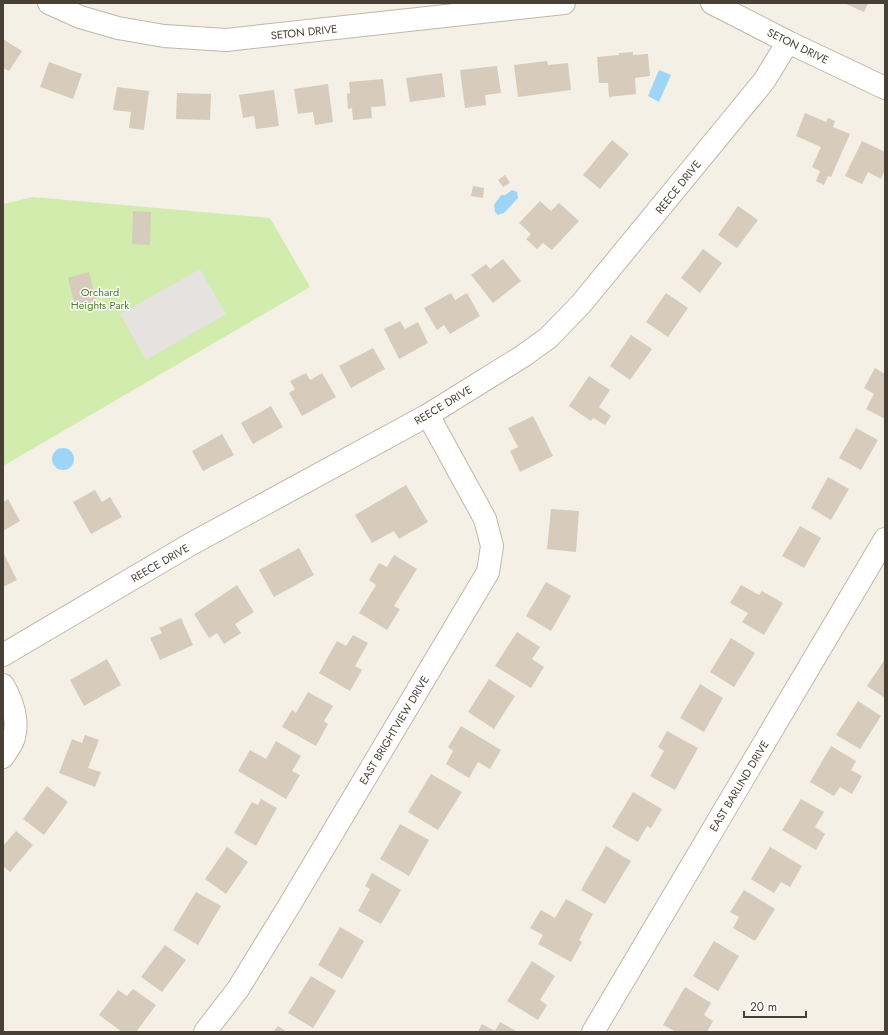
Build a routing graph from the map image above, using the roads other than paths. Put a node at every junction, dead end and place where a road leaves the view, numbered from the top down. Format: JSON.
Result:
{"nodes":[{"id":1,"x":49,"y":3,"type":"edge"},
{"id":2,"x":564,"y":3,"type":"edge"},
{"id":3,"x":712,"y":3,"type":"edge"},
{"id":4,"x":788,"y":42,"type":"junction"},
{"id":5,"x":885,"y":88,"type":"edge"},
{"id":6,"x":428,"y":415,"type":"junction"},
{"id":7,"x":885,"y":540,"type":"edge"},
{"id":8,"x":3,"y":655,"type":"edge"},
{"id":9,"x":3,"y":685,"type":"edge"},
{"id":10,"x":3,"y":757,"type":"edge"},
{"id":11,"x":205,"y":1032,"type":"edge"},
{"id":12,"x":593,"y":1032,"type":"edge"}],
"edges":[{"from":1,"to":2,"type":"street","name":"SETON DRIVE"},
{"from":3,"to":4,"type":"street","name":"SETON DRIVE"},
{"from":4,"to":5,"type":"street","name":"SETON DRIVE"},
{"from":4,"to":6,"type":"street","name":"REECE DRIVE"},
{"from":6,"to":8,"type":"street","name":"REECE DRIVE"},
{"from":6,"to":11,"type":"street","name":"EAST BRIGHTVIEW DRIVE"},
{"from":7,"to":12,"type":"street","name":"EAST BARLIND DRIVE"},
{"from":9,"to":10,"type":"street"}]}
